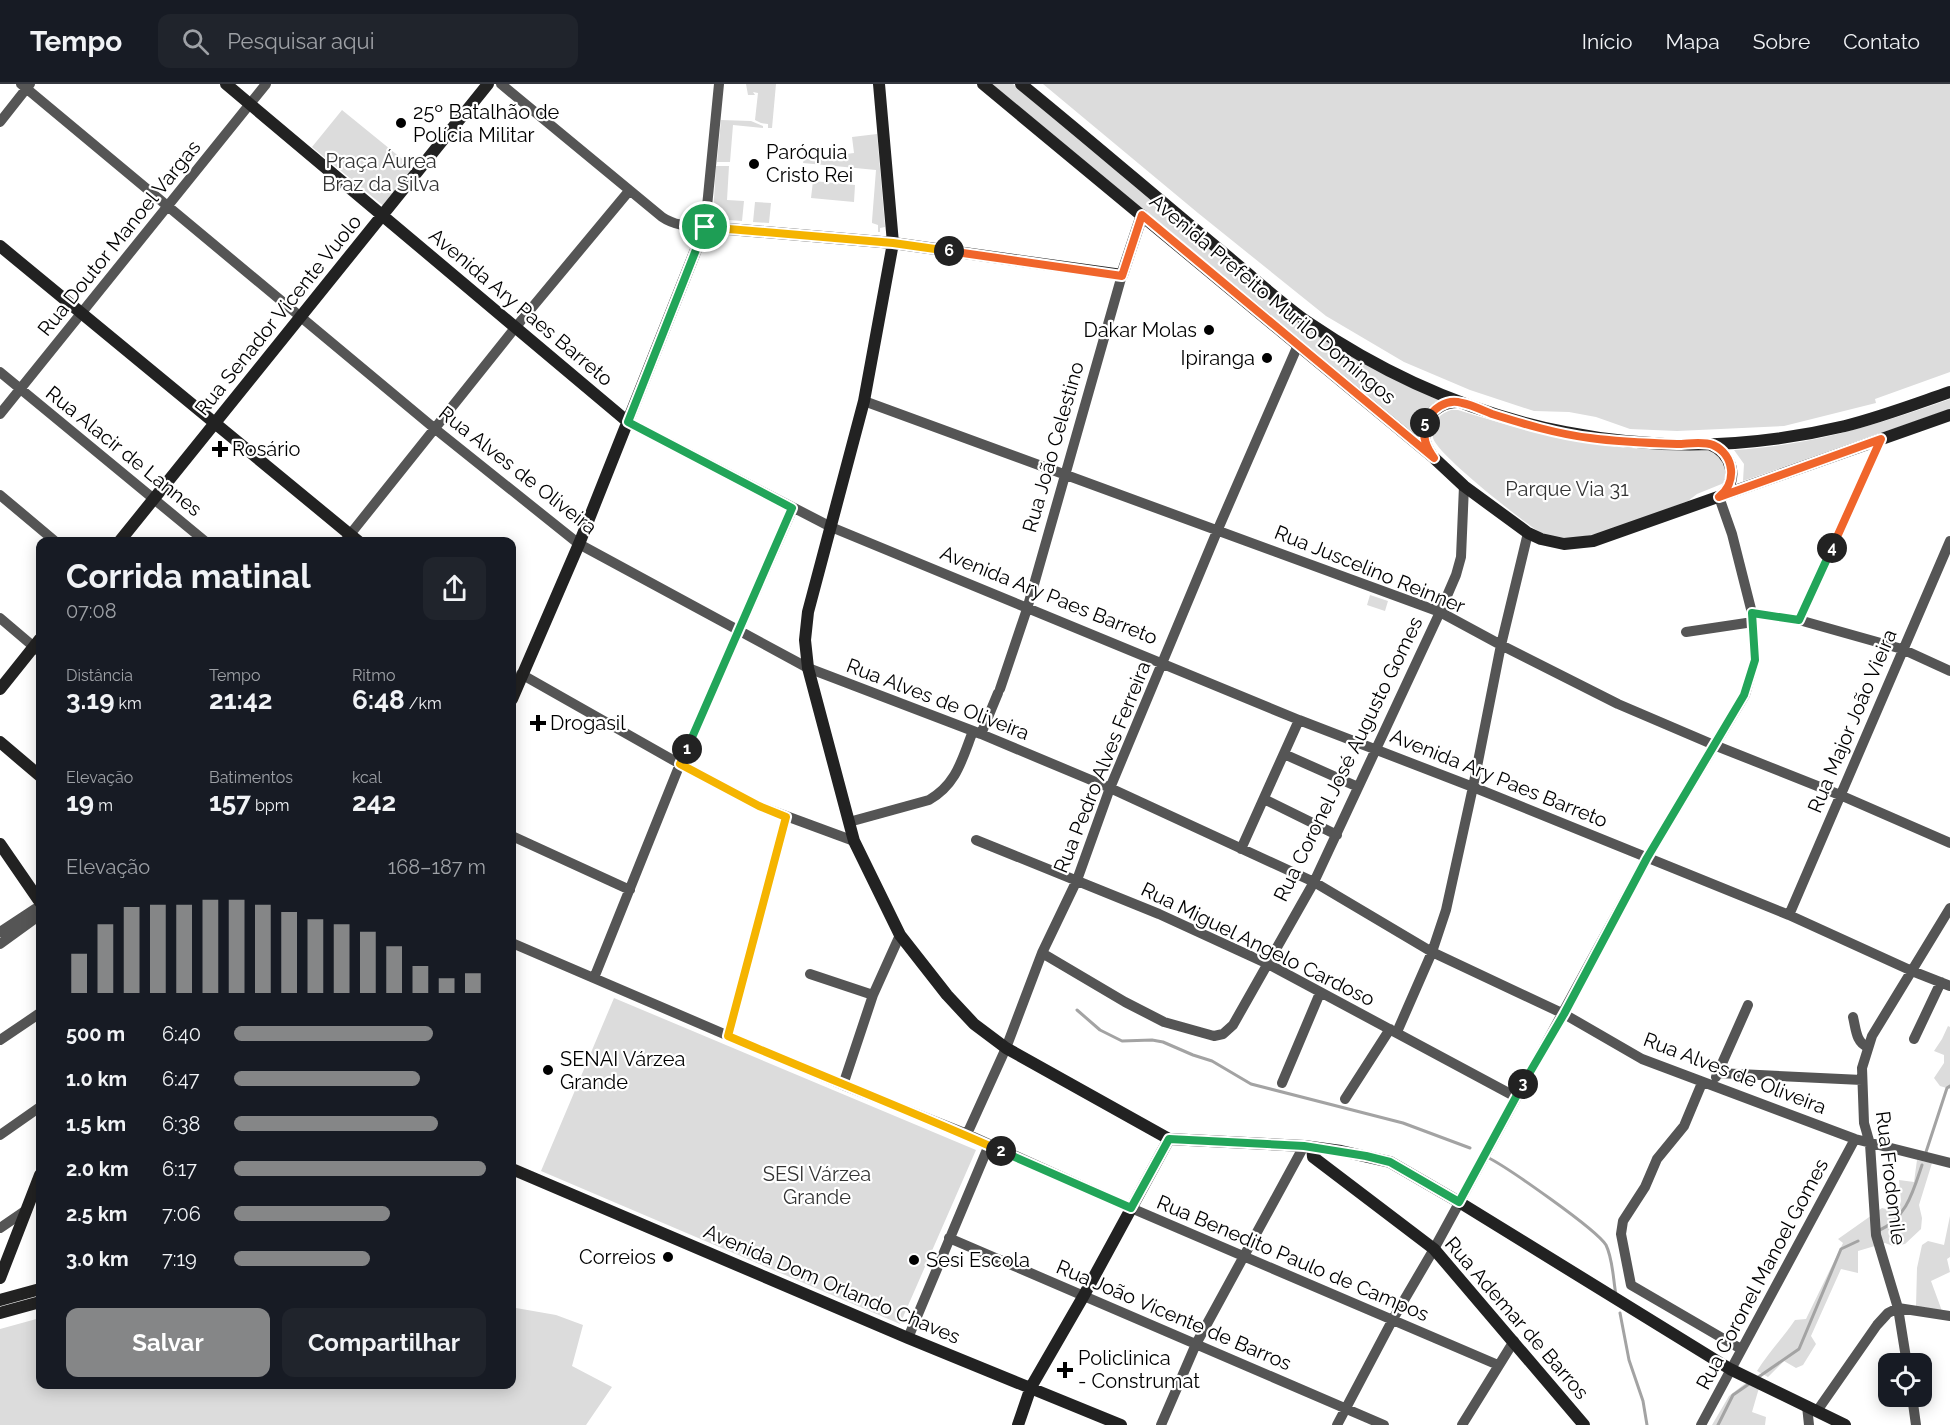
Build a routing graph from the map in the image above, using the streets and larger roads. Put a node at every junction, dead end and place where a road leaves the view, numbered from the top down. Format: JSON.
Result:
{"nodes":[{"id":1,"x":226,"y":84,"type":"edge"},
{"id":2,"x":266,"y":84,"type":"edge"},
{"id":3,"x":488,"y":84,"type":"edge"},
{"id":4,"x":501,"y":84,"type":"edge"},
{"id":5,"x":718,"y":84,"type":"edge"},
{"id":6,"x":879,"y":84,"type":"edge"},
{"id":7,"x":983,"y":84,"type":"edge"},
{"id":8,"x":1022,"y":84,"type":"edge"},
{"id":9,"x":26,"y":86,"type":"edge"},
{"id":10,"x":250,"y":104,"type":"junction"},
{"id":11,"x":0,"y":122,"type":"edge"},
{"id":12,"x":629,"y":191,"type":"junction"},
{"id":13,"x":168,"y":206,"type":"junction"},
{"id":14,"x":1142,"y":215,"type":"junction"},
{"id":15,"x":382,"y":216,"type":"junction"},
{"id":16,"x":705,"y":227,"type":"junction"},
{"id":17,"x":893,"y":243,"type":"junction"},
{"id":18,"x":0,"y":246,"type":"edge"},
{"id":19,"x":1122,"y":276,"type":"junction"},
{"id":20,"x":82,"y":314,"type":"junction"},
{"id":21,"x":301,"y":317,"type":"junction"},
{"id":22,"x":515,"y":328,"type":"junction"},
{"id":23,"x":1298,"y":345,"type":"junction"},
{"id":24,"x":0,"y":372,"type":"edge"},
{"id":25,"x":20,"y":389,"type":"junction"},
{"id":26,"x":1950,"y":392,"type":"edge"},
{"id":27,"x":864,"y":401,"type":"junction"},
{"id":28,"x":1463,"y":403,"type":"junction"},
{"id":29,"x":0,"y":414,"type":"edge"},
{"id":30,"x":1950,"y":415,"type":"edge"},
{"id":31,"x":628,"y":422,"type":"junction"},
{"id":32,"x":216,"y":423,"type":"junction"},
{"id":33,"x":434,"y":428,"type":"junction"},
{"id":34,"x":1881,"y":439,"type":"junction"},
{"id":35,"x":1707,"y":443,"type":"junction"},
{"id":36,"x":1434,"y":458,"type":"junction"},
{"id":37,"x":1065,"y":475,"type":"junction"},
{"id":38,"x":1464,"y":486,"type":"junction"},
{"id":39,"x":0,"y":495,"type":"edge"},
{"id":40,"x":1719,"y":497,"type":"junction"},
{"id":41,"x":153,"y":498,"type":"junction"},
{"id":42,"x":792,"y":508,"type":"junction"},
{"id":43,"x":831,"y":526,"type":"junction"},
{"id":44,"x":1218,"y":530,"type":"junction"},
{"id":45,"x":1528,"y":533,"type":"junction"},
{"id":46,"x":50,"y":537,"type":"edge"},
{"id":47,"x":123,"y":537,"type":"edge"},
{"id":48,"x":200,"y":537,"type":"edge"},
{"id":49,"x":349,"y":537,"type":"edge"},
{"id":50,"x":352,"y":537,"type":"edge"},
{"id":51,"x":1950,"y":541,"type":"edge"},
{"id":52,"x":579,"y":544,"type":"junction"},
{"id":53,"x":1028,"y":609,"type":"junction"},
{"id":54,"x":1440,"y":612,"type":"junction"},
{"id":55,"x":1753,"y":617,"type":"junction"},
{"id":56,"x":0,"y":618,"type":"edge"},
{"id":57,"x":1799,"y":620,"type":"junction"},
{"id":58,"x":739,"y":632,"type":"junction"},
{"id":59,"x":1686,"y":632,"type":"dead end"},
{"id":60,"x":36,"y":645,"type":"edge"},
{"id":61,"x":1501,"y":645,"type":"junction"},
{"id":62,"x":36,"y":648,"type":"edge"},
{"id":63,"x":1902,"y":649,"type":"junction"},
{"id":64,"x":1163,"y":662,"type":"junction"},
{"id":65,"x":808,"y":668,"type":"junction"},
{"id":66,"x":516,"y":671,"type":"edge"},
{"id":67,"x":1950,"y":671,"type":"edge"},
{"id":68,"x":0,"y":689,"type":"edge"},
{"id":69,"x":1299,"y":720,"type":"junction"},
{"id":70,"x":977,"y":732,"type":"junction"},
{"id":71,"x":0,"y":742,"type":"edge"},
{"id":72,"x":1714,"y":745,"type":"junction"},
{"id":73,"x":1375,"y":749,"type":"junction"},
{"id":74,"x":1284,"y":753,"type":"junction"},
{"id":75,"x":680,"y":764,"type":"junction"},
{"id":76,"x":36,"y":773,"type":"edge"},
{"id":77,"x":1358,"y":787,"type":"junction"},
{"id":78,"x":1473,"y":787,"type":"junction"},
{"id":79,"x":1110,"y":788,"type":"junction"},
{"id":80,"x":1840,"y":795,"type":"junction"},
{"id":81,"x":1264,"y":799,"type":"junction"},
{"id":82,"x":786,"y":817,"type":"junction"},
{"id":83,"x":849,"y":822,"type":"junction"},
{"id":84,"x":1337,"y":836,"type":"junction"},
{"id":85,"x":516,"y":838,"type":"edge"},
{"id":86,"x":976,"y":840,"type":"dead end"},
{"id":87,"x":854,"y":841,"type":"junction"},
{"id":88,"x":1950,"y":843,"type":"edge"},
{"id":89,"x":0,"y":844,"type":"edge"},
{"id":90,"x":1241,"y":849,"type":"junction"},
{"id":91,"x":1647,"y":858,"type":"junction"},
{"id":92,"x":1077,"y":880,"type":"junction"},
{"id":93,"x":1314,"y":882,"type":"junction"},
{"id":94,"x":630,"y":890,"type":"junction"},
{"id":95,"x":36,"y":896,"type":"edge"},
{"id":96,"x":1950,"y":908,"type":"edge"},
{"id":97,"x":36,"y":909,"type":"edge"},
{"id":98,"x":1789,"y":915,"type":"junction"},
{"id":99,"x":36,"y":918,"type":"edge"},
{"id":100,"x":0,"y":932,"type":"edge"},
{"id":101,"x":900,"y":935,"type":"junction"},
{"id":102,"x":0,"y":944,"type":"edge"},
{"id":103,"x":516,"y":946,"type":"edge"},
{"id":104,"x":1432,"y":952,"type":"junction"},
{"id":105,"x":1042,"y":953,"type":"junction"},
{"id":106,"x":1268,"y":964,"type":"junction"},
{"id":107,"x":1912,"y":971,"type":"junction"},
{"id":108,"x":810,"y":974,"type":"dead end"},
{"id":109,"x":594,"y":978,"type":"junction"},
{"id":110,"x":1946,"y":984,"type":"edge"},
{"id":111,"x":1320,"y":993,"type":"junction"},
{"id":112,"x":873,"y":995,"type":"junction"},
{"id":113,"x":1748,"y":1005,"type":"dead end"},
{"id":114,"x":1564,"y":1014,"type":"junction"},
{"id":115,"x":36,"y":1015,"type":"edge"},
{"id":116,"x":1853,"y":1017,"type":"dead end"},
{"id":117,"x":1394,"y":1030,"type":"junction"},
{"id":118,"x":728,"y":1036,"type":"junction"},
{"id":119,"x":1914,"y":1038,"type":"dead end"},
{"id":120,"x":0,"y":1040,"type":"edge"},
{"id":121,"x":1868,"y":1047,"type":"junction"},
{"id":122,"x":1005,"y":1048,"type":"junction"},
{"id":123,"x":1718,"y":1073,"type":"junction"},
{"id":124,"x":1862,"y":1080,"type":"junction"},
{"id":125,"x":1282,"y":1083,"type":"dead end"},
{"id":126,"x":1707,"y":1084,"type":"junction"},
{"id":127,"x":843,"y":1085,"type":"junction"},
{"id":128,"x":1516,"y":1096,"type":"junction"},
{"id":129,"x":1345,"y":1099,"type":"dead end"},
{"id":130,"x":36,"y":1110,"type":"edge"},
{"id":131,"x":967,"y":1134,"type":"junction"},
{"id":132,"x":0,"y":1135,"type":"edge"},
{"id":133,"x":1169,"y":1139,"type":"junction"},
{"id":134,"x":1855,"y":1139,"type":"junction"},
{"id":135,"x":1870,"y":1144,"type":"junction"},
{"id":136,"x":989,"y":1145,"type":"junction"},
{"id":137,"x":1308,"y":1147,"type":"junction"},
{"id":138,"x":1950,"y":1163,"type":"edge"},
{"id":139,"x":516,"y":1171,"type":"edge"},
{"id":140,"x":516,"y":1175,"type":"edge"},
{"id":141,"x":531,"y":1177,"type":"junction"},
{"id":142,"x":36,"y":1185,"type":"edge"},
{"id":143,"x":1459,"y":1202,"type":"junction"},
{"id":144,"x":1131,"y":1208,"type":"junction"},
{"id":145,"x":25,"y":1211,"type":"junction"},
{"id":146,"x":0,"y":1228,"type":"edge"},
{"id":147,"x":949,"y":1238,"type":"junction"},
{"id":148,"x":1434,"y":1249,"type":"junction"},
{"id":149,"x":1245,"y":1256,"type":"junction"},
{"id":150,"x":0,"y":1278,"type":"edge"},
{"id":151,"x":36,"y":1290,"type":"edge"},
{"id":152,"x":1083,"y":1297,"type":"junction"},
{"id":153,"x":0,"y":1300,"type":"edge"},
{"id":154,"x":36,"y":1303,"type":"edge"},
{"id":155,"x":1898,"y":1308,"type":"junction"},
{"id":156,"x":0,"y":1313,"type":"edge"},
{"id":157,"x":1948,"y":1314,"type":"edge"},
{"id":158,"x":1393,"y":1319,"type":"junction"},
{"id":159,"x":908,"y":1338,"type":"junction"},
{"id":160,"x":1514,"y":1341,"type":"junction"},
{"id":161,"x":1196,"y":1344,"type":"junction"},
{"id":162,"x":1741,"y":1349,"type":"junction"},
{"id":163,"x":1904,"y":1353,"type":"edge"},
{"id":164,"x":1498,"y":1365,"type":"junction"},
{"id":165,"x":1730,"y":1369,"type":"junction"},
{"id":166,"x":1031,"y":1387,"type":"junction"},
{"id":167,"x":1913,"y":1407,"type":"edge"},
{"id":168,"x":1346,"y":1408,"type":"junction"},
{"id":169,"x":1812,"y":1408,"type":"junction"},
{"id":170,"x":1018,"y":1425,"type":"edge"},
{"id":171,"x":1121,"y":1425,"type":"edge"},
{"id":172,"x":1161,"y":1425,"type":"edge"},
{"id":173,"x":1337,"y":1425,"type":"edge"},
{"id":174,"x":1384,"y":1425,"type":"edge"},
{"id":175,"x":1462,"y":1425,"type":"edge"},
{"id":176,"x":1584,"y":1425,"type":"edge"},
{"id":177,"x":1701,"y":1425,"type":"edge"},
{"id":178,"x":1809,"y":1425,"type":"edge"},
{"id":179,"x":1845,"y":1425,"type":"edge"},
{"id":180,"x":1916,"y":1425,"type":"edge"}],
"edges":[{"from":1,"to":10,"type":"street","name":"Avenida Ary Paes Barreto"},
{"from":2,"to":10,"type":"street","name":"Rua Doutor Manoel Vargas"},
{"from":3,"to":15,"type":"street","name":"Rua Senador Vicente Vuolo"},
{"from":4,"to":12,"type":"street"},
{"from":5,"to":16,"type":"street"},
{"from":6,"to":17,"type":"street"},
{"from":7,"to":14,"type":"street","name":"Avenida Prefeito Murilo Domingos"},
{"from":8,"to":28,"type":"street","name":"Avenida Prefeito Murilo Domingos"},
{"from":9,"to":11,"type":"street"},
{"from":9,"to":13,"type":"street","name":"Rua Alves de Oliveira"},
{"from":10,"to":13,"type":"street","name":"Rua Doutor Manoel Vargas"},
{"from":10,"to":15,"type":"street","name":"Avenida Ary Paes Barreto"},
{"from":12,"to":16,"type":"street"},
{"from":12,"to":22,"type":"street"},
{"from":13,"to":20,"type":"street","name":"Rua Doutor Manoel Vargas"},
{"from":13,"to":21,"type":"street","name":"Rua Alves de Oliveira"},
{"from":14,"to":19,"type":"street","name":"Rua João Celestino"},
{"from":14,"to":23,"type":"street","name":"Avenida Prefeito Murilo Domingos"},
{"from":15,"to":21,"type":"street","name":"Rua Senador Vicente Vuolo"},
{"from":15,"to":22,"type":"street","name":"Avenida Ary Paes Barreto"},
{"from":16,"to":17,"type":"street"},
{"from":16,"to":31,"type":"street"},
{"from":17,"to":19,"type":"street"},
{"from":17,"to":27,"type":"street"},
{"from":18,"to":20,"type":"street"},
{"from":19,"to":37,"type":"street","name":"Rua João Celestino"},
{"from":20,"to":25,"type":"street","name":"Rua Doutor Manoel Vargas"},
{"from":20,"to":32,"type":"street"},
{"from":21,"to":32,"type":"street","name":"Rua Senador Vicente Vuolo"},
{"from":21,"to":33,"type":"street","name":"Rua Alves de Oliveira"},
{"from":22,"to":31,"type":"street","name":"Avenida Ary Paes Barreto"},
{"from":22,"to":33,"type":"street"},
{"from":23,"to":36,"type":"street","name":"Avenida Prefeito Murilo Domingos"},
{"from":23,"to":44,"type":"street","name":"Rua Pedro Alves Ferreira"},
{"from":24,"to":25,"type":"street","name":"Rua Alacir de Lannes"},
{"from":25,"to":29,"type":"street","name":"Rua Doutor Manoel Vargas"},
{"from":25,"to":41,"type":"street","name":"Rua Alacir de Lannes"},
{"from":26,"to":35,"type":"street","name":"Avenida Prefeito Murilo Domingos"},
{"from":27,"to":37,"type":"street","name":"Rua Juscelino Reinner"},
{"from":27,"to":43,"type":"street"},
{"from":28,"to":35,"type":"street","name":"Avenida Prefeito Murilo Domingos"},
{"from":28,"to":36,"type":"street"},
{"from":30,"to":34,"type":"street","name":"Avenida Prefeito Murilo Domingos"},
{"from":31,"to":42,"type":"street","name":"Avenida Ary Paes Barreto"},
{"from":31,"to":52,"type":"street"},
{"from":32,"to":41,"type":"street","name":"Rua Senador Vicente Vuolo"},
{"from":32,"to":49,"type":"street"},
{"from":33,"to":50,"type":"street"},
{"from":33,"to":52,"type":"street","name":"Rua Alves de Oliveira"},
{"from":34,"to":40,"type":"street","name":"Avenida Prefeito Murilo Domingos"},
{"from":34,"to":57,"type":"street"},
{"from":35,"to":40,"type":"street"},
{"from":36,"to":38,"type":"street","name":"Avenida Prefeito Murilo Domingos"},
{"from":37,"to":44,"type":"street","name":"Rua Juscelino Reinner"},
{"from":37,"to":53,"type":"street","name":"Rua João Celestino"},
{"from":38,"to":45,"type":"street","name":"Avenida Prefeito Murilo Domingos"},
{"from":38,"to":54,"type":"street","name":"Rua Coronel José Augusto Gomes"},
{"from":39,"to":46,"type":"street"},
{"from":40,"to":45,"type":"street","name":"Avenida Prefeito Murilo Domingos"},
{"from":40,"to":55,"type":"street"},
{"from":41,"to":47,"type":"street","name":"Rua Senador Vicente Vuolo"},
{"from":41,"to":48,"type":"street","name":"Rua Alacir de Lannes"},
{"from":42,"to":43,"type":"street","name":"Avenida Ary Paes Barreto"},
{"from":42,"to":58,"type":"street"},
{"from":43,"to":53,"type":"street","name":"Avenida Ary Paes Barreto"},
{"from":43,"to":65,"type":"street"},
{"from":44,"to":54,"type":"street","name":"Rua Juscelino Reinner"},
{"from":44,"to":64,"type":"street","name":"Rua Pedro Alves Ferreira"},
{"from":45,"to":61,"type":"street"},
{"from":51,"to":63,"type":"street","name":"Rua Major João Vieira"},
{"from":52,"to":58,"type":"street","name":"Rua Alves de Oliveira"},
{"from":52,"to":66,"type":"street"},
{"from":53,"to":64,"type":"street","name":"Avenida Ary Paes Barreto"},
{"from":53,"to":70,"type":"street","name":"Rua João Celestino"},
{"from":54,"to":61,"type":"street","name":"Rua Juscelino Reinner"},
{"from":54,"to":73,"type":"street","name":"Rua Coronel José Augusto Gomes"},
{"from":55,"to":57,"type":"street"},
{"from":55,"to":59,"type":"street"},
{"from":55,"to":72,"type":"street"},
{"from":56,"to":60,"type":"street"},
{"from":57,"to":63,"type":"street"},
{"from":58,"to":65,"type":"street","name":"Rua Alves de Oliveira"},
{"from":58,"to":75,"type":"street"},
{"from":61,"to":72,"type":"street","name":"Rua Juscelino Reinner"},
{"from":61,"to":78,"type":"street"},
{"from":62,"to":68,"type":"street"},
{"from":63,"to":67,"type":"street"},
{"from":63,"to":80,"type":"street","name":"Rua Major João Vieira"},
{"from":64,"to":69,"type":"street","name":"Avenida Ary Paes Barreto"},
{"from":64,"to":79,"type":"street","name":"Rua Pedro Alves Ferreira"},
{"from":65,"to":70,"type":"street","name":"Rua Alves de Oliveira"},
{"from":65,"to":83,"type":"street"},
{"from":66,"to":75,"type":"street"},
{"from":69,"to":73,"type":"street","name":"Avenida Ary Paes Barreto"},
{"from":69,"to":74,"type":"street"},
{"from":70,"to":79,"type":"street","name":"Rua Alves de Oliveira"},
{"from":70,"to":83,"type":"street","name":"Rua João Celestino"},
{"from":71,"to":76,"type":"street"},
{"from":72,"to":80,"type":"street","name":"Rua Juscelino Reinner"},
{"from":72,"to":91,"type":"street"},
{"from":73,"to":77,"type":"street","name":"Rua Coronel José Augusto Gomes"},
{"from":73,"to":78,"type":"street","name":"Avenida Ary Paes Barreto"},
{"from":74,"to":77,"type":"street"},
{"from":74,"to":81,"type":"street"},
{"from":75,"to":82,"type":"street"},
{"from":75,"to":94,"type":"street"},
{"from":77,"to":84,"type":"street","name":"Rua Coronel José Augusto Gomes"},
{"from":78,"to":91,"type":"street","name":"Avenida Ary Paes Barreto"},
{"from":78,"to":104,"type":"street"},
{"from":79,"to":90,"type":"street","name":"Rua Alves de Oliveira"},
{"from":79,"to":92,"type":"street","name":"Rua Pedro Alves Ferreira"},
{"from":80,"to":88,"type":"street","name":"Rua Juscelino Reinner"},
{"from":80,"to":98,"type":"street","name":"Rua Major João Vieira"},
{"from":81,"to":84,"type":"street"},
{"from":81,"to":90,"type":"street"},
{"from":82,"to":87,"type":"street"},
{"from":82,"to":118,"type":"street"},
{"from":83,"to":87,"type":"street"},
{"from":84,"to":93,"type":"street","name":"Rua Coronel José Augusto Gomes"},
{"from":85,"to":94,"type":"street"},
{"from":86,"to":92,"type":"street","name":"Rua Miguel Angelo Cardoso"},
{"from":87,"to":101,"type":"street"},
{"from":89,"to":95,"type":"street"},
{"from":90,"to":93,"type":"street","name":"Rua Alves de Oliveira"},
{"from":91,"to":98,"type":"street","name":"Avenida Ary Paes Barreto"},
{"from":91,"to":114,"type":"street"},
{"from":92,"to":105,"type":"street","name":"Rua Pedro Alves Ferreira"},
{"from":92,"to":106,"type":"street","name":"Rua Miguel Angelo Cardoso"},
{"from":93,"to":104,"type":"street","name":"Rua Alves de Oliveira"},
{"from":93,"to":106,"type":"street","name":"Rua Coronel José Augusto Gomes"},
{"from":94,"to":109,"type":"street"},
{"from":96,"to":107,"type":"street"},
{"from":97,"to":100,"type":"street"},
{"from":98,"to":107,"type":"street","name":"Avenida Ary Paes Barreto"},
{"from":99,"to":102,"type":"street"},
{"from":101,"to":112,"type":"street"},
{"from":101,"to":122,"type":"street"},
{"from":103,"to":109,"type":"street","name":"Rua Benedito Paulo de Campos"},
{"from":104,"to":114,"type":"street","name":"Rua Alves de Oliveira"},
{"from":104,"to":117,"type":"street"},
{"from":105,"to":106,"type":"street","name":"Rua Coronel José Augusto Gomes"},
{"from":105,"to":122,"type":"street","name":"Rua Pedro Alves Ferreira"},
{"from":106,"to":111,"type":"street","name":"Rua Miguel Angelo Cardoso"},
{"from":107,"to":110,"type":"street","name":"Avenida Ary Paes Barreto"},
{"from":107,"to":121,"type":"street","name":"Rua Frodomile"},
{"from":108,"to":112,"type":"street"},
{"from":109,"to":118,"type":"street","name":"Rua Benedito Paulo de Campos"},
{"from":110,"to":119,"type":"street"},
{"from":111,"to":117,"type":"street","name":"Rua Miguel Angelo Cardoso"},
{"from":111,"to":125,"type":"street"},
{"from":112,"to":127,"type":"street"},
{"from":113,"to":123,"type":"street"},
{"from":114,"to":126,"type":"street","name":"Rua Alves de Oliveira"},
{"from":114,"to":128,"type":"street"},
{"from":115,"to":120,"type":"street"},
{"from":116,"to":121,"type":"street"},
{"from":117,"to":128,"type":"street","name":"Rua Miguel Angelo Cardoso"},
{"from":117,"to":129,"type":"street"},
{"from":118,"to":127,"type":"street","name":"Rua Benedito Paulo de Campos"},
{"from":121,"to":124,"type":"street","name":"Rua Frodomile"},
{"from":122,"to":131,"type":"street","name":"Rua Pedro Alves Ferreira"},
{"from":122,"to":133,"type":"street"},
{"from":123,"to":124,"type":"street"},
{"from":123,"to":126,"type":"street"},
{"from":124,"to":135,"type":"street","name":"Rua Frodomile"},
{"from":126,"to":134,"type":"street","name":"Rua Alves de Oliveira"},
{"from":126,"to":162,"type":"street"},
{"from":127,"to":131,"type":"street","name":"Rua Benedito Paulo de Campos"},
{"from":128,"to":143,"type":"street"},
{"from":130,"to":132,"type":"street"},
{"from":131,"to":136,"type":"street","name":"Rua Benedito Paulo de Campos"},
{"from":133,"to":137,"type":"street"},
{"from":133,"to":144,"type":"street"},
{"from":134,"to":135,"type":"street","name":"Rua Alves de Oliveira"},
{"from":134,"to":162,"type":"street","name":"Rua Coronel Manoel Gomes"},
{"from":135,"to":138,"type":"street","name":"Rua Alves de Oliveira"},
{"from":135,"to":155,"type":"street","name":"Rua Frodomile"},
{"from":136,"to":144,"type":"street","name":"Rua Benedito Paulo de Campos"},
{"from":136,"to":147,"type":"street"},
{"from":137,"to":143,"type":"street"},
{"from":137,"to":148,"type":"street","name":"Rua Ademar de Barros"},
{"from":137,"to":149,"type":"street"},
{"from":139,"to":141,"type":"street","name":"Avenida Dom Orlando Chaves"},
{"from":140,"to":141,"type":"street","name":"Avenida Dom Orlando Chaves"},
{"from":141,"to":159,"type":"street","name":"Avenida Dom Orlando Chaves"},
{"from":142,"to":145,"type":"street"},
{"from":143,"to":148,"type":"street"},
{"from":143,"to":165,"type":"street"},
{"from":144,"to":149,"type":"street","name":"Rua Benedito Paulo de Campos"},
{"from":144,"to":152,"type":"street"},
{"from":145,"to":146,"type":"street"},
{"from":145,"to":150,"type":"street"},
{"from":147,"to":152,"type":"street","name":"Rua João Vicente de Barros"},
{"from":147,"to":159,"type":"street"},
{"from":148,"to":158,"type":"street"},
{"from":148,"to":160,"type":"street","name":"Rua Ademar de Barros"},
{"from":149,"to":158,"type":"street","name":"Rua Benedito Paulo de Campos"},
{"from":149,"to":161,"type":"street"},
{"from":151,"to":153,"type":"street"},
{"from":152,"to":161,"type":"street","name":"Rua João Vicente de Barros"},
{"from":152,"to":166,"type":"street"},
{"from":154,"to":156,"type":"street"},
{"from":155,"to":157,"type":"street"},
{"from":155,"to":163,"type":"street","name":"Rua Frodomile"},
{"from":155,"to":169,"type":"street"},
{"from":158,"to":164,"type":"street","name":"Rua Benedito Paulo de Campos"},
{"from":158,"to":168,"type":"street"},
{"from":159,"to":166,"type":"street","name":"Avenida Dom Orlando Chaves"},
{"from":160,"to":164,"type":"street"},
{"from":160,"to":176,"type":"street","name":"Rua Ademar de Barros"},
{"from":161,"to":168,"type":"street","name":"Rua João Vicente de Barros"},
{"from":161,"to":172,"type":"street"},
{"from":162,"to":165,"type":"street","name":"Rua Coronel Manoel Gomes"},
{"from":164,"to":175,"type":"street"},
{"from":165,"to":169,"type":"street"},
{"from":165,"to":177,"type":"street","name":"Rua Coronel Manoel Gomes"},
{"from":166,"to":170,"type":"street"},
{"from":166,"to":171,"type":"street","name":"Avenida Dom Orlando Chaves"},
{"from":167,"to":180,"type":"street"},
{"from":168,"to":173,"type":"street"},
{"from":168,"to":174,"type":"street","name":"Rua João Vicente de Barros"},
{"from":169,"to":178,"type":"street"},
{"from":169,"to":179,"type":"street"}]}
